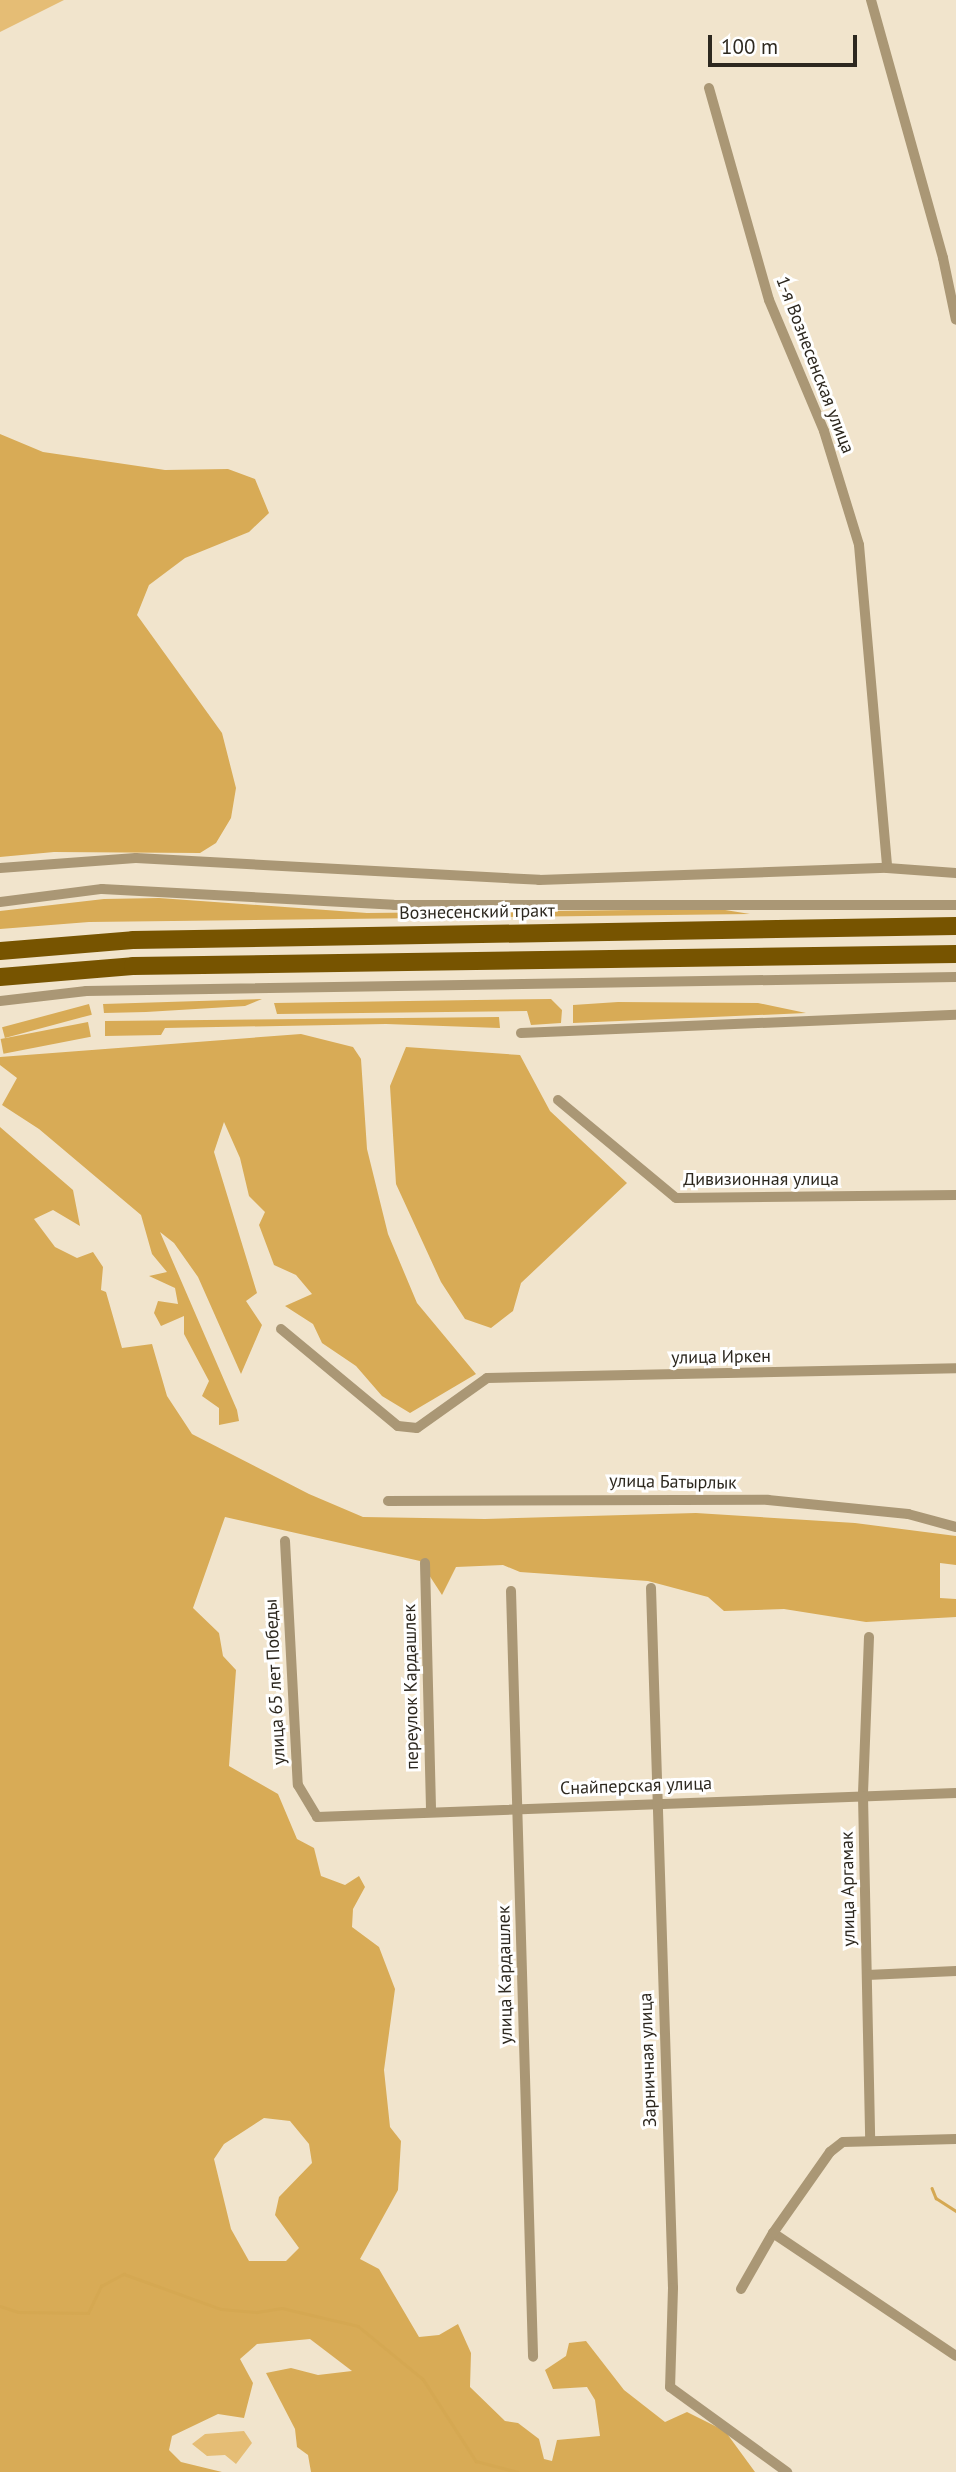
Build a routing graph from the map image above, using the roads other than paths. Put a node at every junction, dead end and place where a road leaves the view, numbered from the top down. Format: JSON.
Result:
{"nodes":[{"id":1,"x":871,"y":0,"type":"edge"},
{"id":2,"x":709,"y":88,"type":"dead end"},
{"id":3,"x":956,"y":254,"type":"edge"},
{"id":4,"x":943,"y":258,"type":"junction"},
{"id":5,"x":956,"y":320,"type":"edge"},
{"id":6,"x":0,"y":868,"type":"edge"},
{"id":7,"x":887,"y":868,"type":"junction"},
{"id":8,"x":956,"y":873,"type":"edge"},
{"id":9,"x":0,"y":902,"type":"edge"},
{"id":10,"x":956,"y":905,"type":"edge"},
{"id":11,"x":956,"y":926,"type":"edge"},
{"id":12,"x":0,"y":951,"type":"edge"},
{"id":13,"x":956,"y":954,"type":"edge"},
{"id":14,"x":0,"y":976,"type":"edge"},
{"id":15,"x":956,"y":977,"type":"edge"},
{"id":16,"x":0,"y":1001,"type":"edge"},
{"id":17,"x":956,"y":1015,"type":"edge"},
{"id":18,"x":521,"y":1033,"type":"dead end"},
{"id":19,"x":558,"y":1100,"type":"dead end"},
{"id":20,"x":956,"y":1195,"type":"edge"},
{"id":21,"x":281,"y":1329,"type":"dead end"},
{"id":22,"x":956,"y":1368,"type":"edge"},
{"id":23,"x":388,"y":1501,"type":"dead end"},
{"id":24,"x":956,"y":1527,"type":"edge"},
{"id":25,"x":285,"y":1541,"type":"dead end"},
{"id":26,"x":425,"y":1563,"type":"dead end"},
{"id":27,"x":652,"y":1588,"type":"dead end"},
{"id":28,"x":511,"y":1591,"type":"dead end"},
{"id":29,"x":869,"y":1637,"type":"dead end"},
{"id":30,"x":956,"y":1793,"type":"edge"},
{"id":31,"x":863,"y":1796,"type":"junction"},
{"id":32,"x":656,"y":1803,"type":"junction"},
{"id":33,"x":519,"y":1808,"type":"junction"},
{"id":34,"x":431,"y":1809,"type":"junction"},
{"id":35,"x":317,"y":1816,"type":"joint"},
{"id":36,"x":956,"y":1971,"type":"edge"},
{"id":37,"x":867,"y":1975,"type":"junction"},
{"id":38,"x":956,"y":2139,"type":"edge"},
{"id":39,"x":870,"y":2140,"type":"junction"},
{"id":40,"x":773,"y":2233,"type":"junction"},
{"id":41,"x":741,"y":2289,"type":"dead end"},
{"id":42,"x":956,"y":2356,"type":"edge"},
{"id":43,"x":533,"y":2357,"type":"dead end"},
{"id":44,"x":787,"y":2472,"type":"edge"}],
"edges":[{"from":1,"to":4,"type":"street"},
{"from":2,"to":7,"type":"street","name":"1-я Вознесенская улица"},
{"from":3,"to":4,"type":"street"},
{"from":4,"to":5,"type":"street"},
{"from":6,"to":7,"type":"street"},
{"from":7,"to":8,"type":"street"},
{"from":9,"to":10,"type":"street"},
{"from":11,"to":12,"type":"main road","name":"Вознесенский тракт"},
{"from":13,"to":14,"type":"main road"},
{"from":15,"to":16,"type":"street"},
{"from":17,"to":18,"type":"street"},
{"from":19,"to":20,"type":"street","name":"Дивизионная улица"},
{"from":21,"to":22,"type":"street","name":"улица Иркен"},
{"from":23,"to":24,"type":"street","name":"улица Батырлык"},
{"from":25,"to":35,"type":"street","name":"улица 65 лет Победы"},
{"from":26,"to":34,"type":"street","name":"переулок Кардашлек"},
{"from":27,"to":32,"type":"street","name":"Зарничная улица"},
{"from":28,"to":33,"type":"street","name":"улица Кардашлек"},
{"from":29,"to":31,"type":"street","name":"улица Аргамак"},
{"from":30,"to":31,"type":"street","name":"Снайперская улица"},
{"from":31,"to":32,"type":"street","name":"Снайперская улица"},
{"from":31,"to":37,"type":"street","name":"улица Аргамак"},
{"from":32,"to":33,"type":"street","name":"Снайперская улица"},
{"from":32,"to":44,"type":"street","name":"Зарничная улица"},
{"from":33,"to":34,"type":"street","name":"Снайперская улица"},
{"from":33,"to":43,"type":"street","name":"улица Кардашлек"},
{"from":34,"to":35,"type":"street","name":"Снайперская улица"},
{"from":36,"to":37,"type":"street"},
{"from":37,"to":39,"type":"street","name":"улица Аргамак"},
{"from":38,"to":39,"type":"street"},
{"from":39,"to":40,"type":"street"},
{"from":40,"to":41,"type":"street"},
{"from":40,"to":42,"type":"street"}]}
